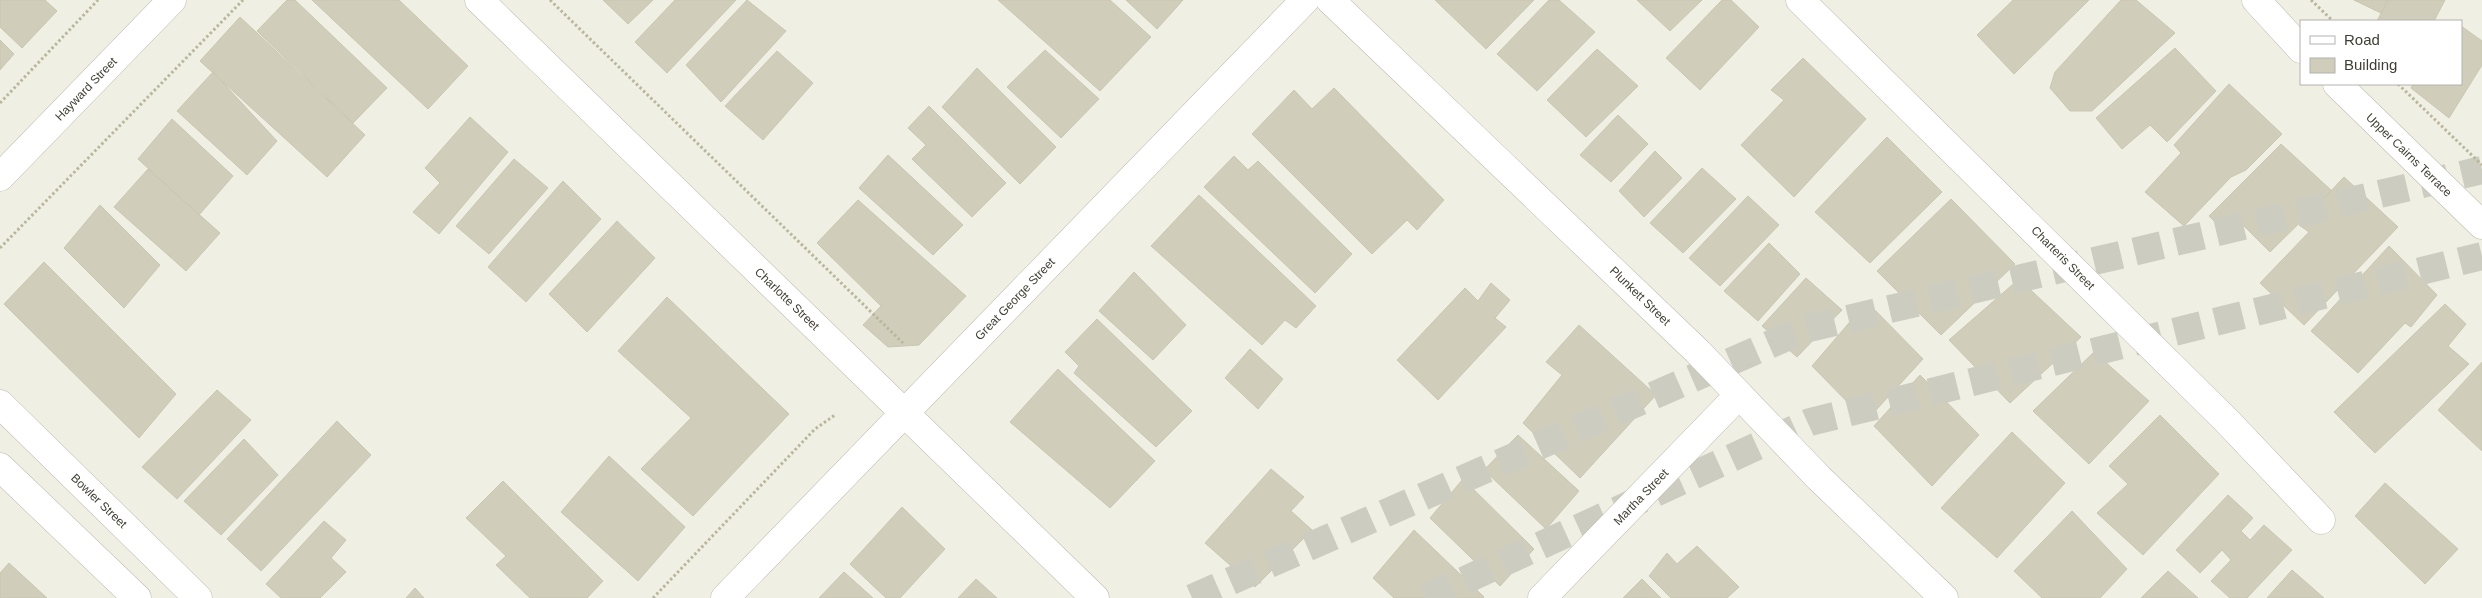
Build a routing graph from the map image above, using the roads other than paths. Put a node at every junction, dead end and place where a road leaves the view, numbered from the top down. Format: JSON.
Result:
{"nodes":[{"id":1,"x":172,"y":0,"type":"edge"},
{"id":2,"x":479,"y":0,"type":"edge"},
{"id":3,"x":1305,"y":0,"type":"edge"},
{"id":4,"x":1330,"y":0,"type":"edge"},
{"id":5,"x":1800,"y":0,"type":"edge"},
{"id":6,"x":2256,"y":0,"type":"edge"},
{"id":7,"x":2300,"y":48,"type":"edge"},
{"id":8,"x":2337,"y":85,"type":"edge"},
{"id":9,"x":0,"y":177,"type":"edge"},
{"id":10,"x":2482,"y":226,"type":"edge"},
{"id":11,"x":1739,"y":395,"type":"junction"},
{"id":12,"x":0,"y":404,"type":"edge"},
{"id":13,"x":904,"y":413,"type":"junction"},
{"id":14,"x":0,"y":467,"type":"edge"},
{"id":15,"x":2322,"y":520,"type":"dead end"},
{"id":16,"x":137,"y":598,"type":"edge"},
{"id":17,"x":198,"y":598,"type":"edge"},
{"id":18,"x":725,"y":598,"type":"edge"},
{"id":19,"x":1096,"y":598,"type":"edge"},
{"id":20,"x":1542,"y":598,"type":"edge"},
{"id":21,"x":1944,"y":598,"type":"edge"}],
"edges":[{"from":1,"to":9,"type":"street","name":"Hayward Street"},
{"from":2,"to":13,"type":"street","name":"Charlotte Street"},
{"from":3,"to":13,"type":"street","name":"Great George Street"},
{"from":4,"to":11,"type":"street","name":"Plunkett Street"},
{"from":5,"to":15,"type":"street","name":"Charteris Street"},
{"from":6,"to":7,"type":"street"},
{"from":8,"to":10,"type":"street","name":"Upper Cairns Terrace"},
{"from":11,"to":20,"type":"street","name":"Martha Street"},
{"from":11,"to":21,"type":"street","name":"Plunkett Street"},
{"from":12,"to":17,"type":"street","name":"Bowler Street"},
{"from":13,"to":18,"type":"street","name":"Great George Street"},
{"from":13,"to":19,"type":"street","name":"Charlotte Street"},
{"from":14,"to":16,"type":"street"}]}
